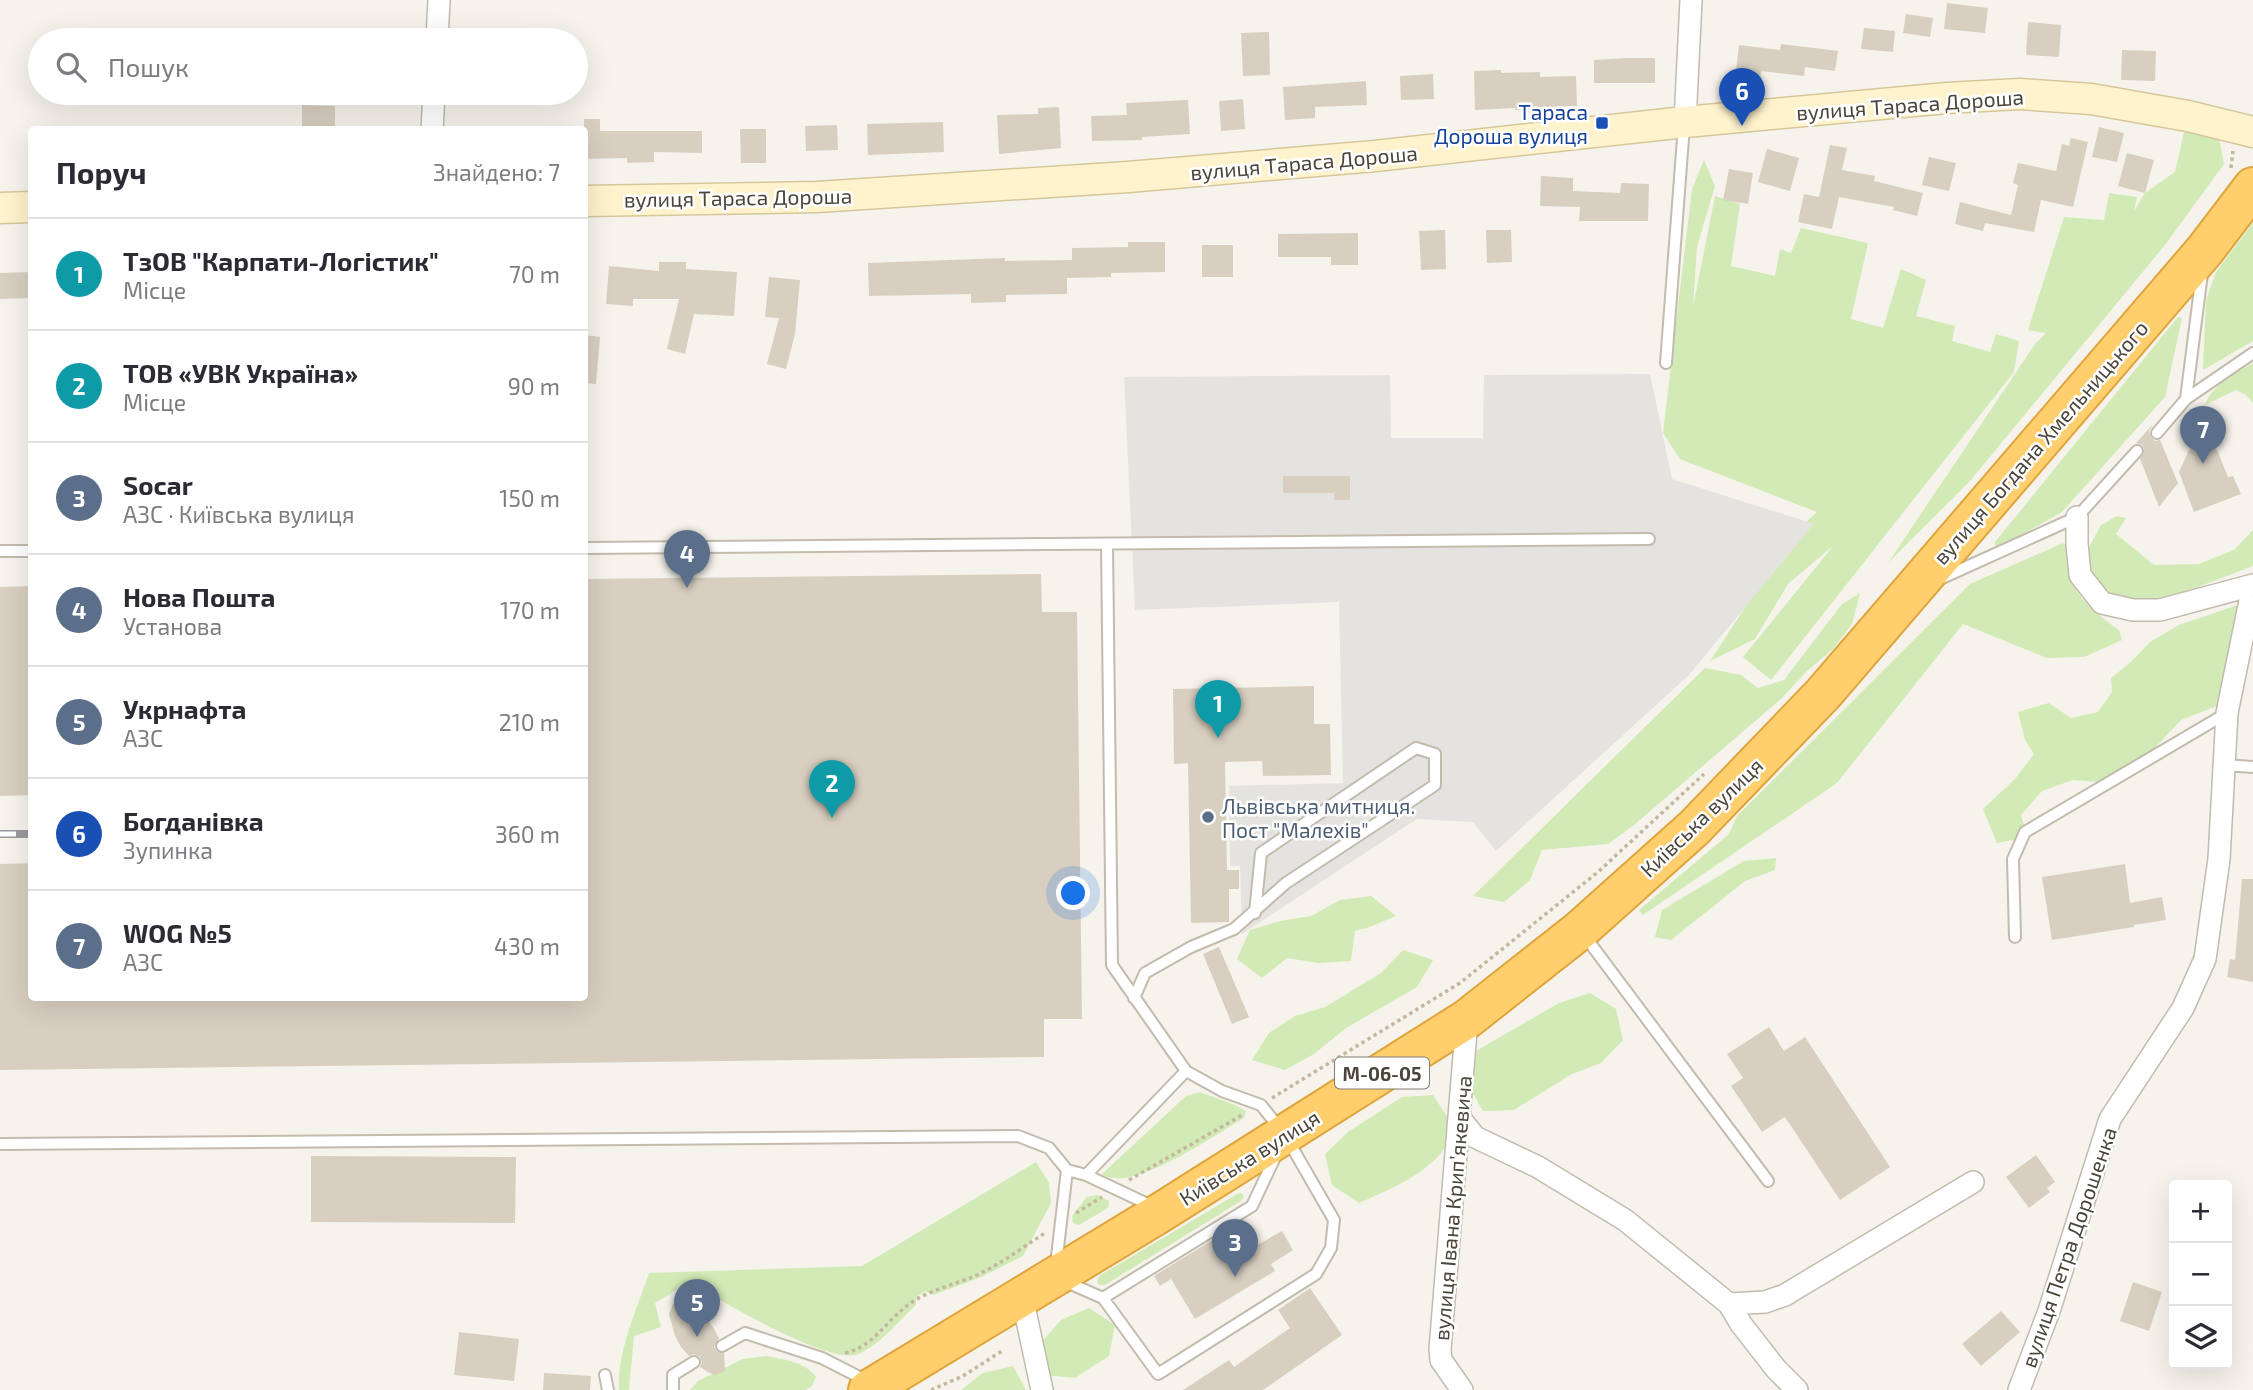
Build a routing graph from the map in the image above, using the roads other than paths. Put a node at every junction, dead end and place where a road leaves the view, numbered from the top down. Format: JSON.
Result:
{"nodes":[{"id":1,"x":439,"y":0,"type":"edge"},
{"id":2,"x":1691,"y":0,"type":"edge"},
{"id":3,"x":438,"y":28,"type":"edge"},
{"id":4,"x":433,"y":105,"type":"edge"},
{"id":5,"x":1685,"y":122,"type":"junction"},
{"id":6,"x":432,"y":126,"type":"edge"},
{"id":7,"x":2243,"y":141,"type":"edge"},
{"id":8,"x":2242,"y":179,"type":"edge"},
{"id":9,"x":588,"y":201,"type":"edge"},
{"id":10,"x":28,"y":207,"type":"edge"},
{"id":11,"x":0,"y":208,"type":"edge"},
{"id":12,"x":2205,"y":250,"type":"junction"},
{"id":13,"x":2253,"y":354,"type":"edge"},
{"id":14,"x":1666,"y":363,"type":"dead end"},
{"id":15,"x":2186,"y":399,"type":"junction"},
{"id":16,"x":2157,"y":433,"type":"dead end"},
{"id":17,"x":2137,"y":451,"type":"dead end"},
{"id":18,"x":2077,"y":517,"type":"junction"},
{"id":19,"x":1649,"y":539,"type":"dead end"},
{"id":20,"x":1107,"y":545,"type":"junction"},
{"id":21,"x":588,"y":548,"type":"edge"},
{"id":22,"x":0,"y":551,"type":"edge"},
{"id":23,"x":28,"y":551,"type":"edge"},
{"id":24,"x":2253,"y":585,"type":"edge"},
{"id":25,"x":1911,"y":593,"type":"junction"},
{"id":26,"x":1824,"y":694,"type":"joint"},
{"id":27,"x":2227,"y":713,"type":"junction"},
{"id":28,"x":2224,"y":765,"type":"junction"},
{"id":29,"x":2253,"y":767,"type":"edge"},
{"id":30,"x":1255,"y":913,"type":"junction"},
{"id":31,"x":1580,"y":930,"type":"junction"},
{"id":32,"x":2015,"y":937,"type":"dead end"},
{"id":33,"x":1134,"y":998,"type":"junction"},
{"id":34,"x":1467,"y":1019,"type":"junction"},
{"id":35,"x":1186,"y":1071,"type":"junction"},
{"id":36,"x":1459,"y":1117,"type":"junction"},
{"id":37,"x":1285,"y":1135,"type":"junction"},
{"id":38,"x":0,"y":1144,"type":"edge"},
{"id":39,"x":1067,"y":1170,"type":"junction"},
{"id":40,"x":1086,"y":1175,"type":"junction"},
{"id":41,"x":1768,"y":1181,"type":"dead end"},
{"id":42,"x":1973,"y":1182,"type":"dead end"},
{"id":43,"x":1163,"y":1211,"type":"junction"},
{"id":44,"x":1038,"y":1287,"type":"junction"},
{"id":45,"x":1103,"y":1298,"type":"junction"},
{"id":46,"x":1729,"y":1304,"type":"junction"},
{"id":47,"x":722,"y":1346,"type":"dead end"},
{"id":48,"x":694,"y":1362,"type":"dead end"},
{"id":49,"x":605,"y":1375,"type":"dead end"},
{"id":50,"x":872,"y":1388,"type":"edge"},
{"id":51,"x":608,"y":1390,"type":"edge"},
{"id":52,"x":673,"y":1390,"type":"edge"},
{"id":53,"x":1042,"y":1390,"type":"edge"},
{"id":54,"x":1462,"y":1390,"type":"edge"},
{"id":55,"x":1797,"y":1390,"type":"edge"},
{"id":56,"x":2019,"y":1390,"type":"edge"}],
"edges":[{"from":1,"to":3,"type":"street"},
{"from":2,"to":5,"type":"street"},
{"from":4,"to":6,"type":"street"},
{"from":5,"to":7,"type":"street","name":"вулиця Тараса Дороша"},
{"from":5,"to":9,"type":"street","name":"вулиця Тараса Дороша"},
{"from":5,"to":14,"type":"lane"},
{"from":8,"to":12,"type":"highway","name":"вулиця Богдана Хмельницького"},
{"from":10,"to":11,"type":"street"},
{"from":12,"to":15,"type":"lane"},
{"from":12,"to":25,"type":"highway","name":"вулиця Богдана Хмельницького"},
{"from":13,"to":15,"type":"lane"},
{"from":15,"to":16,"type":"lane"},
{"from":17,"to":18,"type":"lane"},
{"from":18,"to":24,"type":"street"},
{"from":18,"to":25,"type":"lane"},
{"from":19,"to":20,"type":"lane"},
{"from":20,"to":21,"type":"lane"},
{"from":20,"to":33,"type":"lane"},
{"from":22,"to":23,"type":"lane"},
{"from":24,"to":27,"type":"street","name":"вулиця Петра Дорошенка"},
{"from":25,"to":26,"type":"highway","name":"вулиця Богдана Хмельницького"},
{"from":26,"to":31,"type":"highway","name":"Київська вулиця","number":"М-06-05"},
{"from":27,"to":28,"type":"street","name":"вулиця Петра Дорошенка"},
{"from":27,"to":32,"type":"lane"},
{"from":28,"to":29,"type":"lane"},
{"from":28,"to":56,"type":"street","name":"вулиця Петра Дорошенка"},
{"from":30,"to":30,"type":"lane"},
{"from":30,"to":33,"type":"lane"},
{"from":31,"to":34,"type":"highway","name":"Київська вулиця","number":"М-06-05"},
{"from":31,"to":41,"type":"lane"},
{"from":33,"to":35,"type":"lane"},
{"from":34,"to":36,"type":"street","name":"вулиця Івана Крипʼякевича"},
{"from":34,"to":37,"type":"highway","name":"Київська вулиця","number":"М-06-05"},
{"from":35,"to":37,"type":"lane"},
{"from":35,"to":40,"type":"lane"},
{"from":36,"to":46,"type":"street"},
{"from":36,"to":54,"type":"street","name":"вулиця Івана Крипʼякевича"},
{"from":37,"to":43,"type":"highway","name":"Київська вулиця","number":"М-06-05"},
{"from":37,"to":45,"type":"lane"},
{"from":37,"to":45,"type":"lane"},
{"from":38,"to":39,"type":"lane"},
{"from":39,"to":40,"type":"lane"},
{"from":39,"to":44,"type":"lane"},
{"from":40,"to":43,"type":"lane"},
{"from":42,"to":46,"type":"street"},
{"from":43,"to":44,"type":"highway","name":"Київська вулиця","number":"М-06-05"},
{"from":44,"to":45,"type":"lane"},
{"from":44,"to":50,"type":"highway","name":"Київська вулиця","number":"М-06-05"},
{"from":44,"to":53,"type":"street"},
{"from":46,"to":55,"type":"street"},
{"from":47,"to":50,"type":"lane"},
{"from":48,"to":52,"type":"lane"},
{"from":49,"to":51,"type":"lane"}]}
